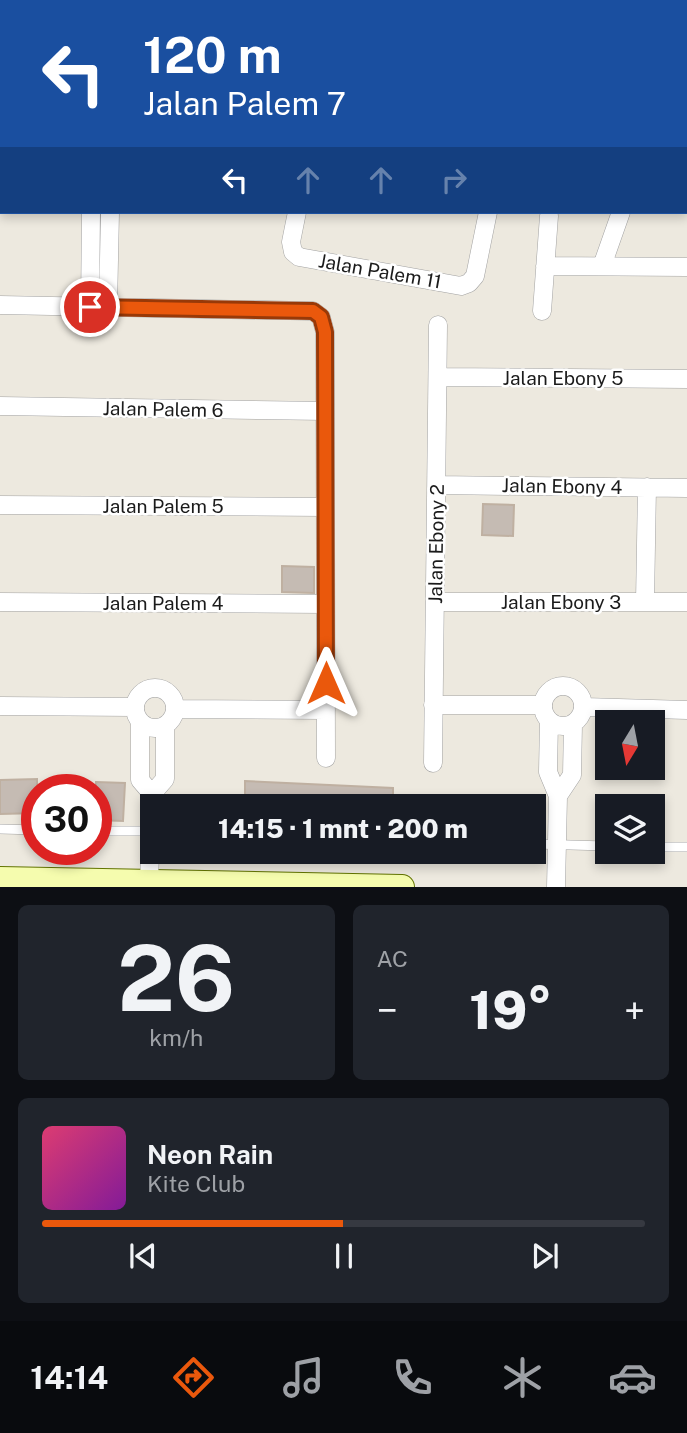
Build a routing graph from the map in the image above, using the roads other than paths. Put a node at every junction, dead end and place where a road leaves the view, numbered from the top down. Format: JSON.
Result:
{"nodes":[{"id":1,"x":91,"y":214,"type":"edge"},
{"id":2,"x":110,"y":214,"type":"edge"},
{"id":3,"x":297,"y":214,"type":"edge"},
{"id":4,"x":488,"y":214,"type":"edge"},
{"id":5,"x":620,"y":214,"type":"edge"},
{"id":6,"x":549,"y":216,"type":"dead end"},
{"id":7,"x":545,"y":265,"type":"junction"},
{"id":8,"x":602,"y":266,"type":"junction"},
{"id":9,"x":687,"y":267,"type":"edge"},
{"id":10,"x":0,"y":305,"type":"edge"},
{"id":11,"x":99,"y":307,"type":"junction"},
{"id":12,"x":542,"y":311,"type":"dead end"},
{"id":13,"x":438,"y":325,"type":"dead end"},
{"id":14,"x":439,"y":377,"type":"junction"},
{"id":15,"x":687,"y":379,"type":"edge"},
{"id":16,"x":0,"y":406,"type":"edge"},
{"id":17,"x":325,"y":411,"type":"junction"},
{"id":18,"x":437,"y":485,"type":"junction"},
{"id":19,"x":647,"y":487,"type":"junction"},
{"id":20,"x":687,"y":488,"type":"edge"},
{"id":21,"x":0,"y":505,"type":"edge"},
{"id":22,"x":326,"y":508,"type":"junction"},
{"id":23,"x":0,"y":602,"type":"edge"},
{"id":24,"x":435,"y":602,"type":"junction"},
{"id":25,"x":645,"y":602,"type":"junction"},
{"id":26,"x":687,"y":602,"type":"edge"},
{"id":27,"x":325,"y":604,"type":"junction"},
{"id":28,"x":433,"y":705,"type":"junction"},
{"id":29,"x":0,"y":706,"type":"edge"},
{"id":30,"x":584,"y":707,"type":"junction"},
{"id":31,"x":175,"y":709,"type":"junction"},
{"id":32,"x":326,"y":710,"type":"junction"},
{"id":33,"x":687,"y":710,"type":"edge"},
{"id":34,"x":546,"y":713,"type":"junction"},
{"id":35,"x":137,"y":715,"type":"junction"},
{"id":36,"x":573,"y":724,"type":"junction"},
{"id":37,"x":165,"y":726,"type":"junction"},
{"id":38,"x":326,"y":758,"type":"dead end"},
{"id":39,"x":433,"y":762,"type":"dead end"},
{"id":40,"x":152,"y":794,"type":"joint"},
{"id":41,"x":558,"y":796,"type":"junction"},
{"id":42,"x":0,"y":829,"type":"edge"},
{"id":43,"x":21,"y":830,"type":"edge"},
{"id":44,"x":112,"y":831,"type":"edge"},
{"id":45,"x":140,"y":831,"type":"edge"},
{"id":46,"x":546,"y":844,"type":"edge"},
{"id":47,"x":557,"y":844,"type":"junction"},
{"id":48,"x":595,"y":846,"type":"edge"},
{"id":49,"x":665,"y":846,"type":"edge"},
{"id":50,"x":687,"y":847,"type":"edge"},
{"id":51,"x":150,"y":864,"type":"edge"},
{"id":52,"x":0,"y":879,"type":"edge"},
{"id":53,"x":149,"y":882,"type":"junction"},
{"id":54,"x":402,"y":887,"type":"edge"},
{"id":55,"x":555,"y":887,"type":"edge"}],
"edges":[{"from":1,"to":11,"type":"street"},
{"from":2,"to":11,"type":"street"},
{"from":3,"to":4,"type":"street","name":"Jalan Palem 11"},
{"from":5,"to":8,"type":"street"},
{"from":6,"to":7,"type":"street"},
{"from":7,"to":8,"type":"street"},
{"from":7,"to":12,"type":"street"},
{"from":8,"to":9,"type":"street"},
{"from":10,"to":11,"type":"street"},
{"from":11,"to":17,"type":"street"},
{"from":13,"to":14,"type":"street","name":"Jalan Ebony 2"},
{"from":14,"to":15,"type":"street","name":"Jalan Ebony 5"},
{"from":14,"to":18,"type":"street","name":"Jalan Ebony 2"},
{"from":16,"to":17,"type":"street","name":"Jalan Palem 6"},
{"from":17,"to":22,"type":"street"},
{"from":18,"to":19,"type":"street","name":"Jalan Ebony 4"},
{"from":18,"to":24,"type":"street","name":"Jalan Ebony 2"},
{"from":19,"to":20,"type":"street","name":"Jalan Ebony 4"},
{"from":19,"to":25,"type":"street"},
{"from":21,"to":22,"type":"street","name":"Jalan Palem 5"},
{"from":22,"to":27,"type":"street"},
{"from":23,"to":27,"type":"street","name":"Jalan Palem 4"},
{"from":24,"to":25,"type":"street","name":"Jalan Ebony 3"},
{"from":24,"to":28,"type":"street","name":"Jalan Ebony 2"},
{"from":25,"to":26,"type":"street","name":"Jalan Ebony 3"},
{"from":27,"to":32,"type":"street"},
{"from":28,"to":34,"type":"street"},
{"from":28,"to":39,"type":"street","name":"Jalan Ebony 2"},
{"from":29,"to":35,"type":"street"},
{"from":30,"to":33,"type":"street"},
{"from":30,"to":34,"type":"street"},
{"from":30,"to":36,"type":"street"},
{"from":31,"to":32,"type":"street"},
{"from":31,"to":35,"type":"street"},
{"from":31,"to":37,"type":"street"},
{"from":32,"to":38,"type":"street"},
{"from":34,"to":36,"type":"street"},
{"from":34,"to":41,"type":"street"},
{"from":35,"to":37,"type":"street"},
{"from":35,"to":40,"type":"street"},
{"from":36,"to":41,"type":"street"},
{"from":37,"to":40,"type":"street"},
{"from":41,"to":47,"type":"street"},
{"from":42,"to":43,"type":"lane"},
{"from":44,"to":45,"type":"lane"},
{"from":46,"to":47,"type":"lane"},
{"from":47,"to":48,"type":"lane"},
{"from":47,"to":55,"type":"street"},
{"from":49,"to":50,"type":"lane"},
{"from":51,"to":53,"type":"street"},
{"from":52,"to":53,"type":"main road"},
{"from":53,"to":54,"type":"main road"}]}
